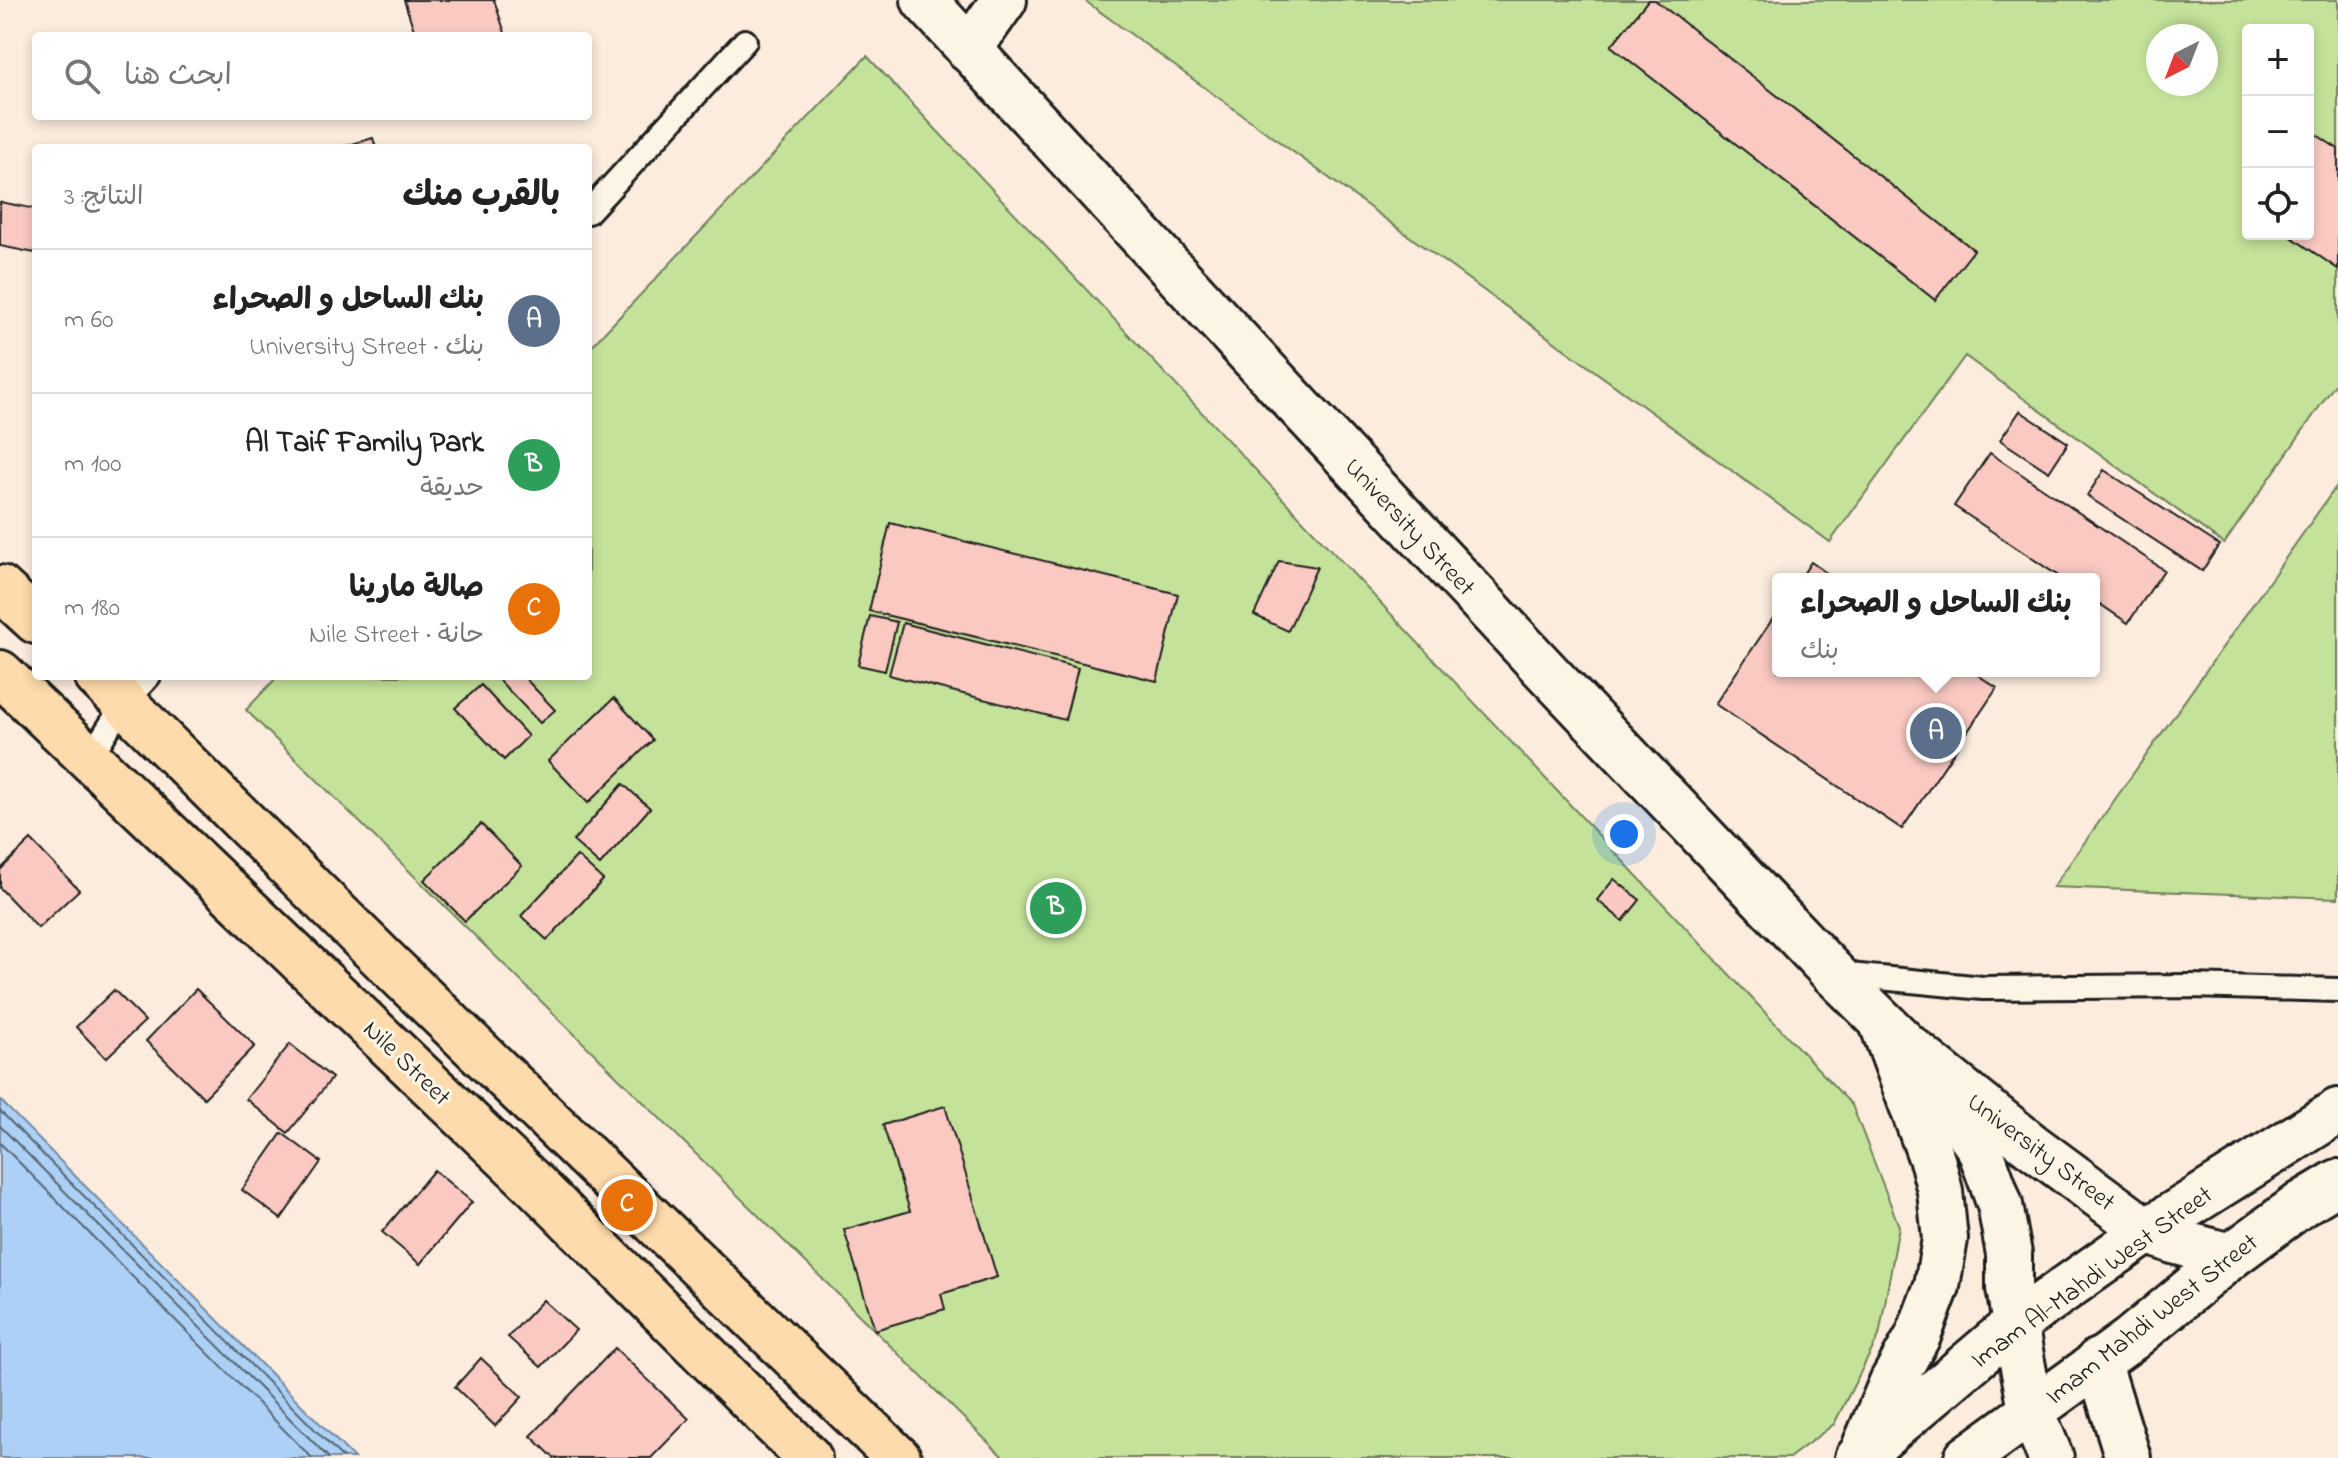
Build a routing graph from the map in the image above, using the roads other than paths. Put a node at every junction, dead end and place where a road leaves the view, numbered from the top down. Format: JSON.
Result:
{"nodes":[{"id":1,"x":924,"y":0,"type":"edge"},
{"id":2,"x":1004,"y":0,"type":"edge"},
{"id":3,"x":745,"y":41,"type":"dead end"},
{"id":4,"x":969,"y":50,"type":"junction"},
{"id":5,"x":592,"y":208,"type":"edge"},
{"id":6,"x":0,"y":588,"type":"edge"},
{"id":7,"x":32,"y":617,"type":"edge"},
{"id":8,"x":0,"y":673,"type":"edge"},
{"id":9,"x":123,"y":685,"type":"edge"},
{"id":10,"x":90,"y":757,"type":"junction"},
{"id":11,"x":1834,"y":974,"type":"junction"},
{"id":12,"x":2338,"y":990,"type":"edge"},
{"id":13,"x":1893,"y":1033,"type":"junction"},
{"id":14,"x":2338,"y":1111,"type":"edge"},
{"id":15,"x":2338,"y":1182,"type":"edge"},
{"id":16,"x":2147,"y":1231,"type":"junction"},
{"id":17,"x":2231,"y":1256,"type":"junction"},
{"id":18,"x":2015,"y":1324,"type":"junction"},
{"id":19,"x":2098,"y":1361,"type":"junction"},
{"id":20,"x":2031,"y":1410,"type":"junction"},
{"id":21,"x":1860,"y":1456,"type":"edge"},
{"id":22,"x":809,"y":1458,"type":"edge"},
{"id":23,"x":898,"y":1458,"type":"edge"},
{"id":24,"x":1967,"y":1458,"type":"edge"},
{"id":25,"x":2051,"y":1458,"type":"edge"},
{"id":26,"x":2128,"y":1458,"type":"edge"}],
"edges":[{"from":1,"to":4,"type":"main road","name":"University Street"},
{"from":2,"to":4,"type":"main road"},
{"from":3,"to":5,"type":"lane"},
{"from":4,"to":11,"type":"main road","name":"University Street"},
{"from":6,"to":7,"type":"main road"},
{"from":8,"to":10,"type":"main road","name":"Nile Street"},
{"from":9,"to":10,"type":"lane"},
{"from":9,"to":23,"type":"main road"},
{"from":10,"to":22,"type":"main road","name":"Nile Street"},
{"from":11,"to":12,"type":"lane"},
{"from":11,"to":13,"type":"main road","name":"University Street"},
{"from":13,"to":16,"type":"main road","name":"University Street"},
{"from":13,"to":18,"type":"main road","name":"University Street"},
{"from":13,"to":21,"type":"main road"},
{"from":14,"to":16,"type":"main road","name":"Imam Al-Mahdi West Street"},
{"from":15,"to":17,"type":"main road","name":"Imam Mahdi West Street"},
{"from":16,"to":17,"type":"main road","name":"University Street"},
{"from":16,"to":18,"type":"main road","name":"Imam Al-Mahdi West Street"},
{"from":17,"to":19,"type":"main road","name":"Imam Mahdi West Street"},
{"from":18,"to":20,"type":"main road","name":"University Street"},
{"from":18,"to":21,"type":"main road","name":"Imam Al-Mahdi West Street"},
{"from":19,"to":20,"type":"main road","name":"Imam Mahdi West Street"},
{"from":19,"to":26,"type":"main road"},
{"from":20,"to":24,"type":"main road","name":"Imam Mahdi West Street"},
{"from":20,"to":25,"type":"main road","name":"University Street"}]}
